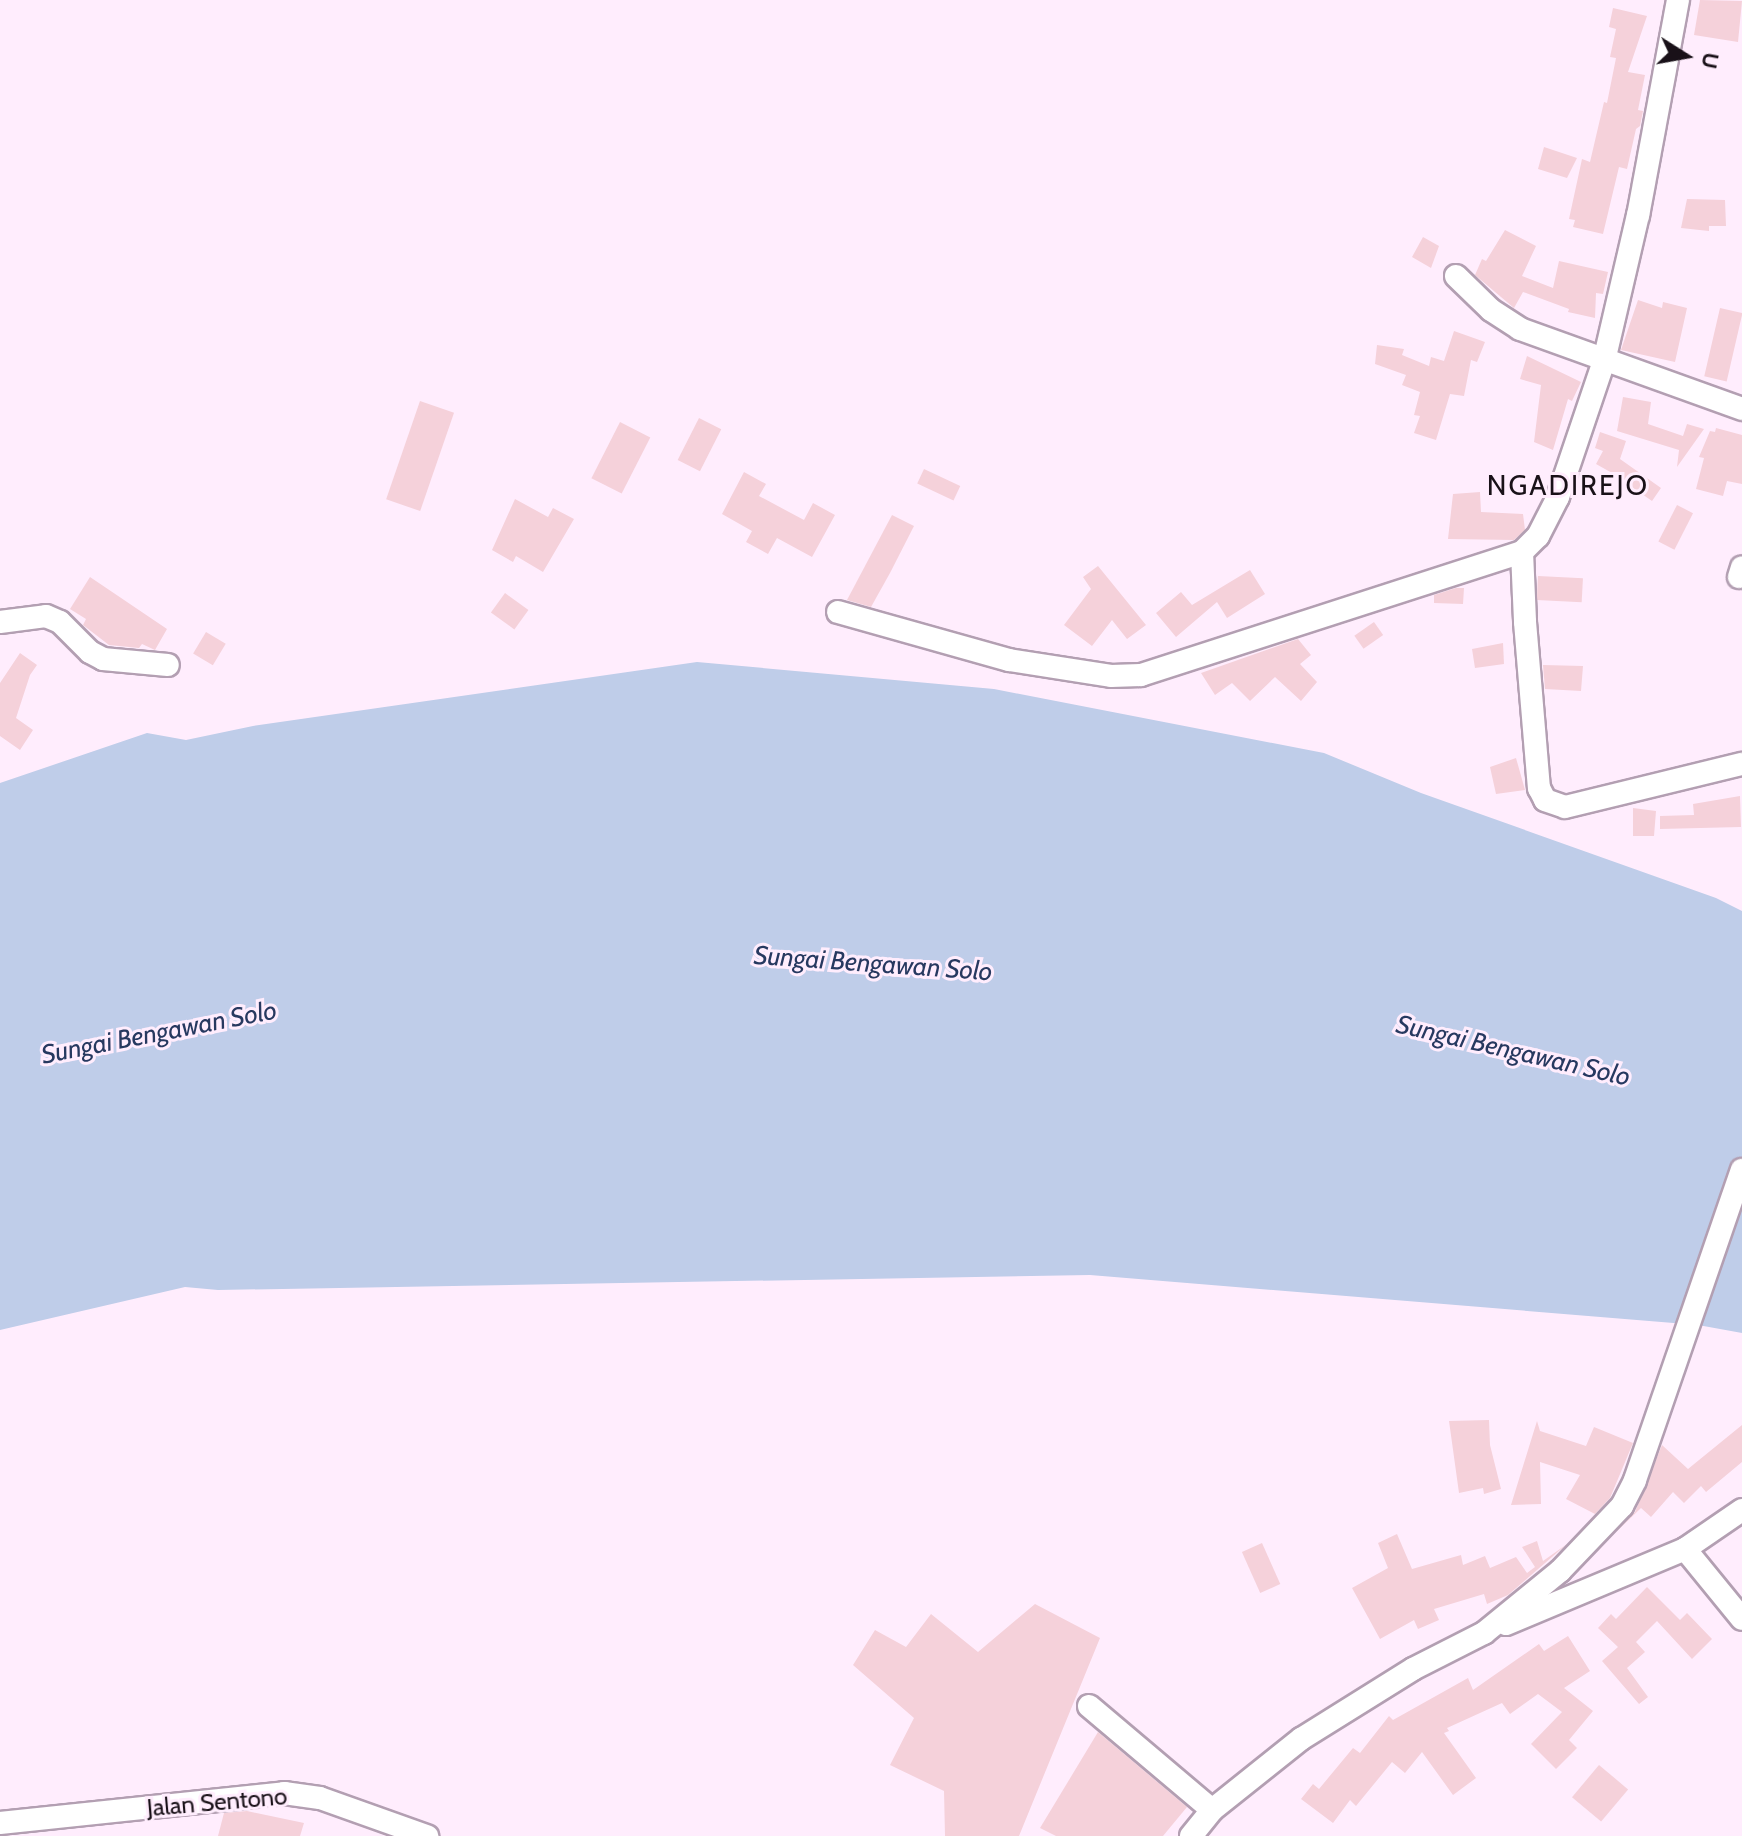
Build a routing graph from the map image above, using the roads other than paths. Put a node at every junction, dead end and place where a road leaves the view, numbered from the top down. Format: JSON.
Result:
{"nodes":[{"id":1,"x":1678,"y":0,"type":"edge"},
{"id":2,"x":1456,"y":276,"type":"dead end"},
{"id":3,"x":1604,"y":361,"type":"junction"},
{"id":4,"x":1742,"y":409,"type":"edge"},
{"id":5,"x":1522,"y":552,"type":"junction"},
{"id":6,"x":838,"y":612,"type":"dead end"},
{"id":7,"x":0,"y":622,"type":"edge"},
{"id":8,"x":168,"y":665,"type":"dead end"},
{"id":9,"x":1742,"y":764,"type":"edge"},
{"id":10,"x":1742,"y":1170,"type":"edge"},
{"id":11,"x":1742,"y":1510,"type":"edge"},
{"id":12,"x":1685,"y":1549,"type":"junction"},
{"id":13,"x":1742,"y":1619,"type":"edge"},
{"id":14,"x":1484,"y":1633,"type":"junction"},
{"id":15,"x":1089,"y":1706,"type":"dead end"},
{"id":16,"x":1212,"y":1810,"type":"junction"},
{"id":17,"x":0,"y":1823,"type":"edge"},
{"id":18,"x":373,"y":1828,"type":"edge"},
{"id":19,"x":427,"y":1836,"type":"edge"},
{"id":20,"x":1191,"y":1836,"type":"edge"}],
"edges":[{"from":1,"to":3,"type":"street"},
{"from":2,"to":3,"type":"street"},
{"from":3,"to":4,"type":"street"},
{"from":3,"to":5,"type":"street"},
{"from":5,"to":6,"type":"street"},
{"from":5,"to":9,"type":"street"},
{"from":7,"to":8,"type":"street"},
{"from":10,"to":14,"type":"street"},
{"from":11,"to":12,"type":"street"},
{"from":12,"to":13,"type":"street"},
{"from":12,"to":14,"type":"street"},
{"from":14,"to":16,"type":"street"},
{"from":15,"to":16,"type":"street"},
{"from":16,"to":20,"type":"street"},
{"from":17,"to":18,"type":"street","name":"Jalan Sentono"},
{"from":18,"to":19,"type":"street","name":"Jalan Sentono"}]}
